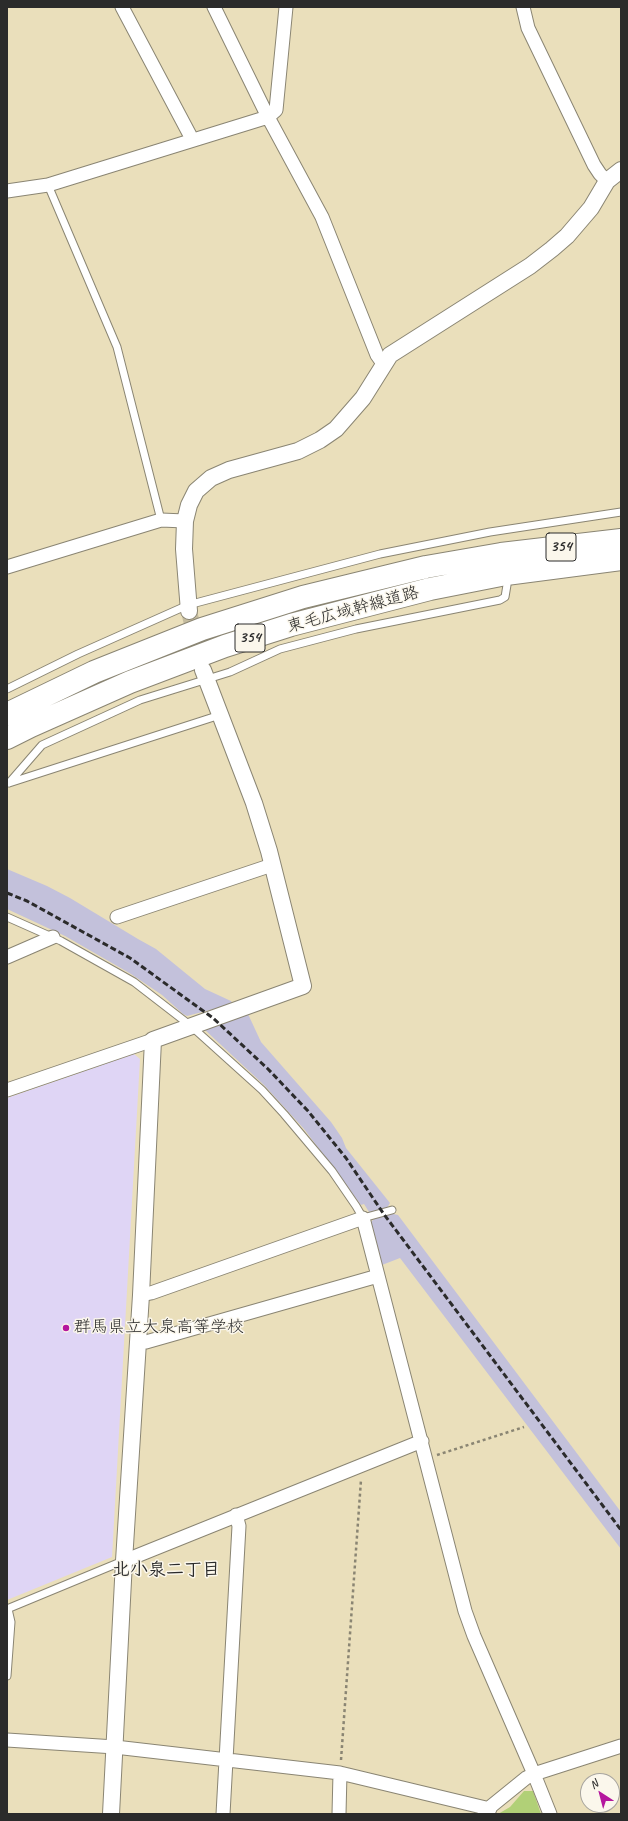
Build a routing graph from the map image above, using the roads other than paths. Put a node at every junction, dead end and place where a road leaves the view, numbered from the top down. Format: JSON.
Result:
{"nodes":[{"id":1,"x":122,"y":7,"type":"edge"},
{"id":2,"x":214,"y":7,"type":"edge"},
{"id":3,"x":286,"y":7,"type":"edge"},
{"id":4,"x":523,"y":7,"type":"edge"},
{"id":5,"x":268,"y":117,"type":"junction"},
{"id":6,"x":192,"y":139,"type":"junction"},
{"id":7,"x":621,"y":170,"type":"edge"},
{"id":8,"x":607,"y":181,"type":"junction"},
{"id":9,"x":48,"y":185,"type":"junction"},
{"id":10,"x":7,"y":191,"type":"edge"},
{"id":11,"x":384,"y":365,"type":"junction"},
{"id":12,"x":621,"y":512,"type":"edge"},
{"id":13,"x":161,"y":520,"type":"junction"},
{"id":14,"x":185,"y":521,"type":"junction"},
{"id":15,"x":621,"y":540,"type":"edge"},
{"id":16,"x":621,"y":559,"type":"edge"},
{"id":17,"x":7,"y":567,"type":"edge"},
{"id":18,"x":506,"y":574,"type":"junction"},
{"id":19,"x":188,"y":608,"type":"junction"},
{"id":20,"x":205,"y":675,"type":"junction"},
{"id":21,"x":7,"y":689,"type":"edge"},
{"id":22,"x":7,"y":714,"type":"edge"},
{"id":23,"x":220,"y":715,"type":"junction"},
{"id":24,"x":7,"y":738,"type":"edge"},
{"id":25,"x":8,"y":783,"type":"edge"},
{"id":26,"x":272,"y":865,"type":"junction"},
{"id":27,"x":7,"y":917,"type":"edge"},
{"id":28,"x":117,"y":917,"type":"dead end"},
{"id":29,"x":53,"y":937,"type":"junction"},
{"id":30,"x":7,"y":957,"type":"edge"},
{"id":31,"x":191,"y":1026,"type":"junction"},
{"id":32,"x":153,"y":1040,"type":"junction"},
{"id":33,"x":7,"y":1090,"type":"edge"},
{"id":34,"x":392,"y":1210,"type":"dead end"},
{"id":35,"x":363,"y":1218,"type":"junction"},
{"id":36,"x":378,"y":1276,"type":"junction"},
{"id":37,"x":141,"y":1295,"type":"junction"},
{"id":38,"x":146,"y":1342,"type":"dead end"},
{"id":39,"x":422,"y":1440,"type":"junction"},
{"id":40,"x":236,"y":1515,"type":"junction"},
{"id":41,"x":124,"y":1561,"type":"junction"},
{"id":42,"x":7,"y":1609,"type":"edge"},
{"id":43,"x":7,"y":1676,"type":"edge"},
{"id":44,"x":7,"y":1740,"type":"edge"},
{"id":45,"x":621,"y":1746,"type":"edge"},
{"id":46,"x":115,"y":1747,"type":"junction"},
{"id":47,"x":225,"y":1760,"type":"junction"},
{"id":48,"x":340,"y":1773,"type":"junction"},
{"id":49,"x":534,"y":1774,"type":"junction"},
{"id":50,"x":486,"y":1811,"type":"edge"},
{"id":51,"x":111,"y":1814,"type":"edge"},
{"id":52,"x":223,"y":1814,"type":"edge"},
{"id":53,"x":339,"y":1814,"type":"edge"},
{"id":54,"x":550,"y":1814,"type":"edge"}],
"edges":[{"from":1,"to":6,"type":"street"},
{"from":2,"to":5,"type":"street"},
{"from":3,"to":5,"type":"street"},
{"from":4,"to":8,"type":"street"},
{"from":5,"to":6,"type":"street"},
{"from":5,"to":11,"type":"street"},
{"from":6,"to":9,"type":"street"},
{"from":7,"to":8,"type":"street"},
{"from":8,"to":11,"type":"street"},
{"from":9,"to":10,"type":"street"},
{"from":9,"to":13,"type":"lane"},
{"from":11,"to":14,"type":"street"},
{"from":12,"to":19,"type":"lane"},
{"from":13,"to":14,"type":"street"},
{"from":13,"to":17,"type":"street"},
{"from":14,"to":19,"type":"street"},
{"from":15,"to":22,"type":"highway","name":"東毛広域幹線道路","number":"354"},
{"from":16,"to":18,"type":"highway","name":"東毛広域幹線道路","number":"354"},
{"from":18,"to":20,"type":"lane"},
{"from":18,"to":24,"type":"highway","name":"東毛広域幹線道路","number":"354"},
{"from":19,"to":21,"type":"lane"},
{"from":20,"to":23,"type":"street"},
{"from":20,"to":25,"type":"lane"},
{"from":23,"to":25,"type":"lane"},
{"from":23,"to":26,"type":"street"},
{"from":26,"to":28,"type":"street"},
{"from":26,"to":31,"type":"street"},
{"from":27,"to":29,"type":"lane"},
{"from":29,"to":30,"type":"street"},
{"from":29,"to":31,"type":"lane"},
{"from":31,"to":32,"type":"street"},
{"from":31,"to":35,"type":"lane"},
{"from":32,"to":33,"type":"street"},
{"from":32,"to":37,"type":"street"},
{"from":34,"to":35,"type":"lane"},
{"from":35,"to":36,"type":"street"},
{"from":35,"to":37,"type":"street"},
{"from":36,"to":38,"type":"street"},
{"from":36,"to":39,"type":"street"},
{"from":37,"to":41,"type":"street"},
{"from":39,"to":40,"type":"street"},
{"from":39,"to":49,"type":"street"},
{"from":40,"to":41,"type":"street"},
{"from":40,"to":47,"type":"street"},
{"from":41,"to":42,"type":"lane"},
{"from":41,"to":46,"type":"street"},
{"from":42,"to":43,"type":"lane"},
{"from":44,"to":46,"type":"street"},
{"from":45,"to":49,"type":"street"},
{"from":46,"to":47,"type":"street"},
{"from":46,"to":51,"type":"street"},
{"from":47,"to":48,"type":"street"},
{"from":47,"to":52,"type":"street"},
{"from":48,"to":50,"type":"street"},
{"from":48,"to":53,"type":"street"},
{"from":49,"to":50,"type":"street"},
{"from":49,"to":54,"type":"street"}]}
